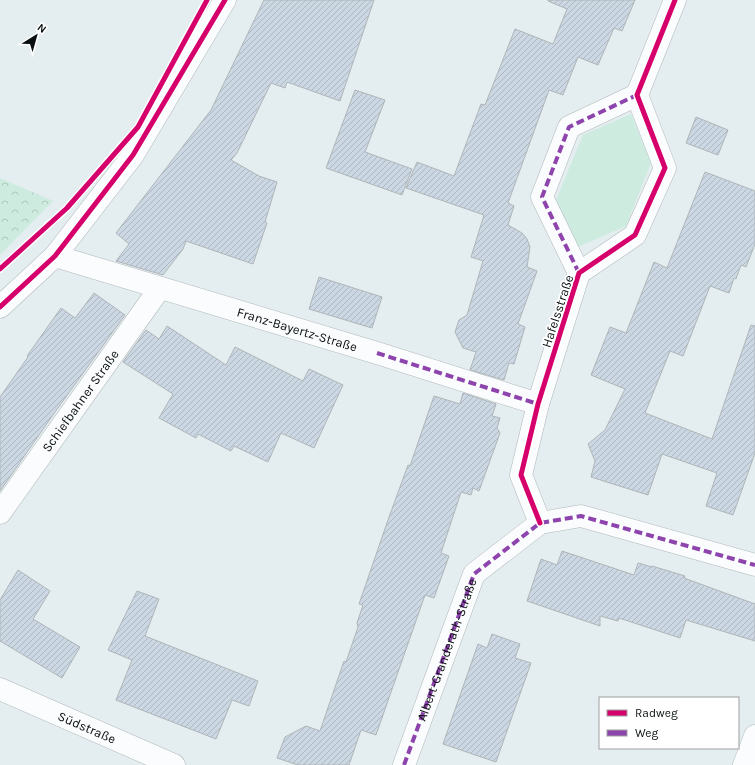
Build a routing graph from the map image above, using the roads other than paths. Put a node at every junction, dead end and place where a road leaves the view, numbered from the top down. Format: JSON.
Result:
{"nodes":[{"id":1,"x":225,"y":0,"type":"edge"},
{"id":2,"x":675,"y":0,"type":"edge"},
{"id":3,"x":637,"y":95,"type":"junction"},
{"id":4,"x":55,"y":256,"type":"junction"},
{"id":5,"x":579,"y":273,"type":"junction"},
{"id":6,"x":160,"y":288,"type":"junction"},
{"id":7,"x":0,"y":307,"type":"edge"},
{"id":8,"x":538,"y":404,"type":"junction"},
{"id":9,"x":0,"y":513,"type":"edge"},
{"id":10,"x":540,"y":524,"type":"junction"},
{"id":11,"x":755,"y":565,"type":"edge"},
{"id":12,"x":0,"y":689,"type":"edge"},
{"id":13,"x":755,"y":736,"type":"edge"},
{"id":14,"x":174,"y":765,"type":"edge"},
{"id":15,"x":404,"y":765,"type":"edge"},
{"id":16,"x":744,"y":765,"type":"edge"}],
"edges":[{"from":1,"to":4,"type":"street"},
{"from":2,"to":3,"type":"street"},
{"from":3,"to":5,"type":"street","name":"Hafelsstraße"},
{"from":3,"to":5,"type":"street","name":"Hafelsstraße"},
{"from":4,"to":6,"type":"street","name":"Franz-Bayertz-Straße"},
{"from":4,"to":7,"type":"street"},
{"from":5,"to":8,"type":"street","name":"Hafelsstraße"},
{"from":6,"to":8,"type":"street","name":"Franz-Bayertz-Straße"},
{"from":6,"to":9,"type":"street","name":"Schiefbahner Straße"},
{"from":8,"to":10,"type":"street","name":"Hafelsstraße"},
{"from":10,"to":11,"type":"street","name":"Albert-Granderath-Straße"},
{"from":10,"to":15,"type":"street","name":"Albert-Granderath-Straße"},
{"from":12,"to":14,"type":"street","name":"Südstraße"},
{"from":13,"to":16,"type":"street"}]}
